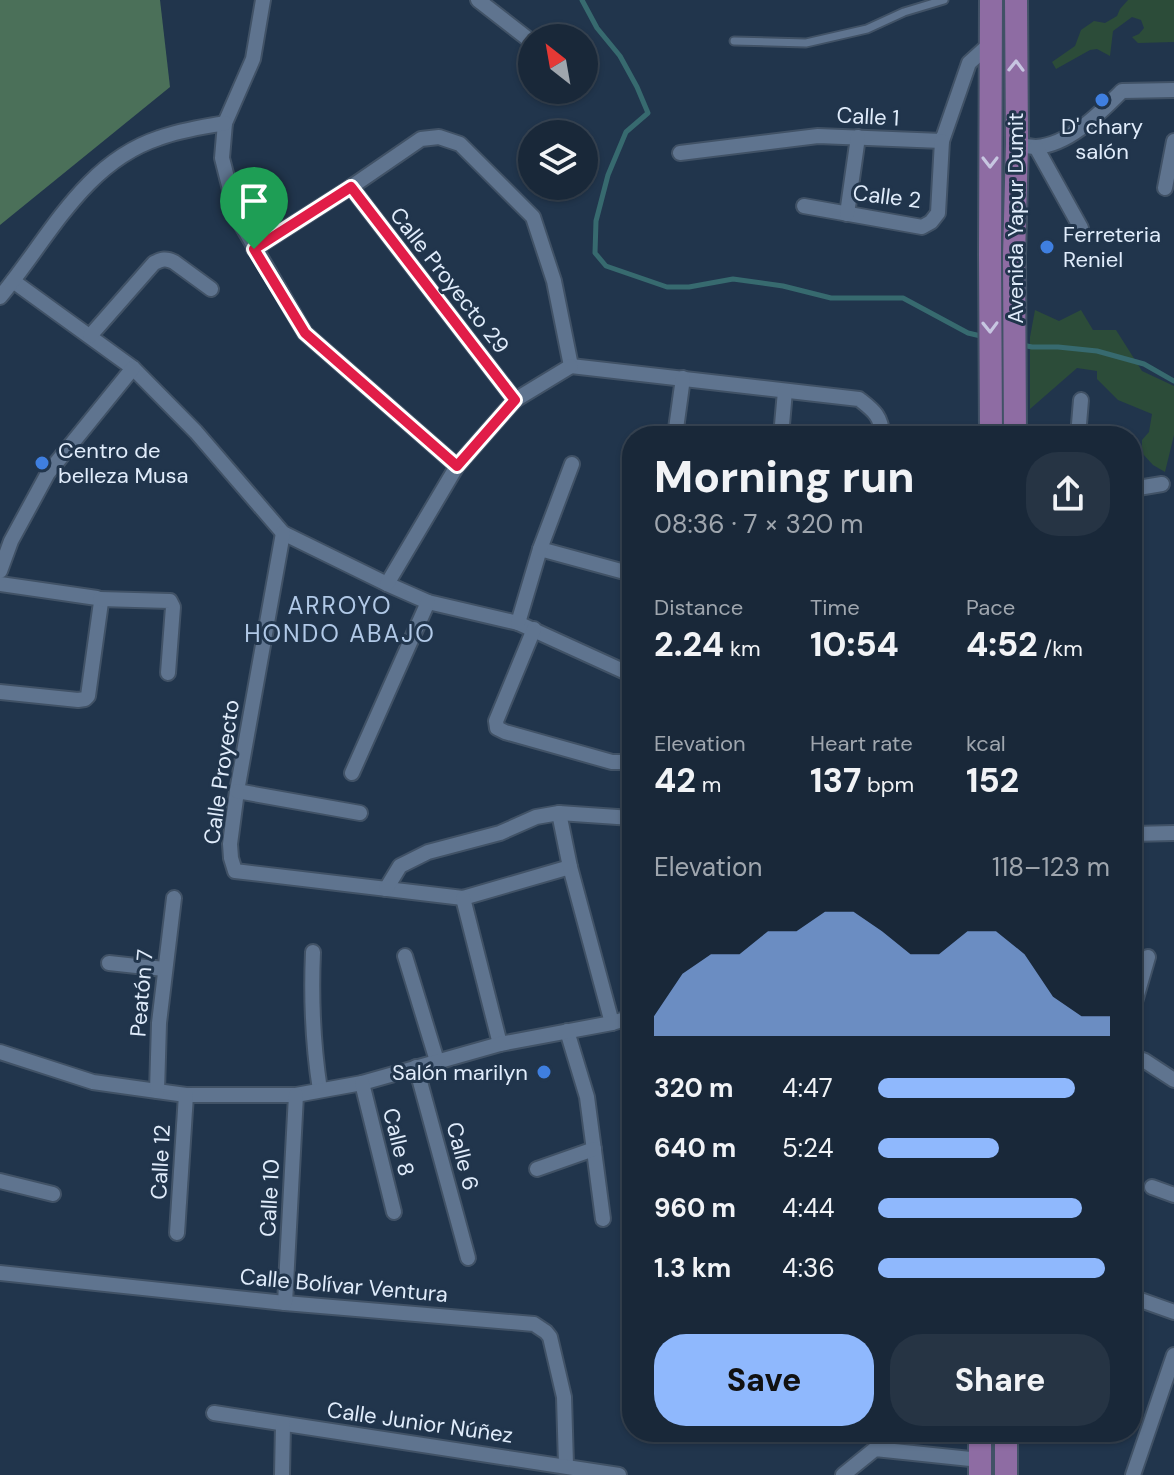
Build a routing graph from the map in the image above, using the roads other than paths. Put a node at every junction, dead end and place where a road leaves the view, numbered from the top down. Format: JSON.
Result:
{"nodes":[{"id":1,"x":263,"y":0,"type":"edge"},
{"id":2,"x":478,"y":0,"type":"edge"},
{"id":3,"x":944,"y":0,"type":"edge"},
{"id":4,"x":991,"y":0,"type":"edge"},
{"id":5,"x":1016,"y":0,"type":"edge"},
{"id":6,"x":518,"y":31,"type":"edge"},
{"id":7,"x":734,"y":41,"type":"dead end"},
{"id":8,"x":991,"y":43,"type":"junction"},
{"id":9,"x":1174,"y":90,"type":"edge"},
{"id":10,"x":225,"y":123,"type":"junction"},
{"id":11,"x":858,"y":137,"type":"junction"},
{"id":12,"x":942,"y":141,"type":"junction"},
{"id":13,"x":1174,"y":141,"type":"edge"},
{"id":14,"x":1026,"y":145,"type":"junction"},
{"id":15,"x":680,"y":153,"type":"dead end"},
{"id":16,"x":351,"y":187,"type":"junction"},
{"id":17,"x":1165,"y":188,"type":"dead end"},
{"id":18,"x":804,"y":206,"type":"dead end"},
{"id":19,"x":847,"y":214,"type":"junction"},
{"id":20,"x":1081,"y":228,"type":"dead end"},
{"id":21,"x":254,"y":249,"type":"junction"},
{"id":22,"x":13,"y":281,"type":"junction"},
{"id":23,"x":211,"y":289,"type":"dead end"},
{"id":24,"x":0,"y":297,"type":"edge"},
{"id":25,"x":90,"y":336,"type":"junction"},
{"id":26,"x":571,"y":366,"type":"junction"},
{"id":27,"x":133,"y":368,"type":"junction"},
{"id":28,"x":683,"y":378,"type":"junction"},
{"id":29,"x":785,"y":391,"type":"junction"},
{"id":30,"x":515,"y":400,"type":"junction"},
{"id":31,"x":1081,"y":400,"type":"dead end"},
{"id":32,"x":676,"y":426,"type":"edge"},
{"id":33,"x":782,"y":426,"type":"edge"},
{"id":34,"x":882,"y":426,"type":"edge"},
{"id":35,"x":991,"y":426,"type":"edge"},
{"id":36,"x":1015,"y":426,"type":"edge"},
{"id":37,"x":1079,"y":426,"type":"edge"},
{"id":38,"x":572,"y":464,"type":"dead end"},
{"id":39,"x":457,"y":466,"type":"junction"},
{"id":40,"x":1162,"y":484,"type":"dead end"},
{"id":41,"x":1142,"y":487,"type":"edge"},
{"id":42,"x":283,"y":533,"type":"junction"},
{"id":43,"x":540,"y":549,"type":"junction"},
{"id":44,"x":0,"y":571,"type":"edge"},
{"id":45,"x":622,"y":571,"type":"edge"},
{"id":46,"x":0,"y":584,"type":"edge"},
{"id":47,"x":387,"y":584,"type":"junction"},
{"id":48,"x":100,"y":599,"type":"junction"},
{"id":49,"x":428,"y":602,"type":"junction"},
{"id":50,"x":518,"y":623,"type":"junction"},
{"id":51,"x":534,"y":629,"type":"junction"},
{"id":52,"x":622,"y":670,"type":"edge"},
{"id":53,"x":168,"y":673,"type":"dead end"},
{"id":54,"x":0,"y":692,"type":"edge"},
{"id":55,"x":622,"y":762,"type":"edge"},
{"id":56,"x":352,"y":773,"type":"dead end"},
{"id":57,"x":237,"y":791,"type":"junction"},
{"id":58,"x":360,"y":813,"type":"dead end"},
{"id":59,"x":559,"y":813,"type":"junction"},
{"id":60,"x":622,"y":817,"type":"edge"},
{"id":61,"x":1174,"y":833,"type":"edge"},
{"id":62,"x":1142,"y":834,"type":"edge"},
{"id":63,"x":570,"y":867,"type":"junction"},
{"id":64,"x":386,"y":889,"type":"junction"},
{"id":65,"x":174,"y":898,"type":"dead end"},
{"id":66,"x":463,"y":898,"type":"junction"},
{"id":67,"x":313,"y":952,"type":"dead end"},
{"id":68,"x":405,"y":956,"type":"dead end"},
{"id":69,"x":1148,"y":957,"type":"dead end"},
{"id":70,"x":109,"y":963,"type":"dead end"},
{"id":71,"x":164,"y":969,"type":"junction"},
{"id":72,"x":1142,"y":978,"type":"edge"},
{"id":73,"x":622,"y":1020,"type":"edge"},
{"id":74,"x":612,"y":1023,"type":"junction"},
{"id":75,"x":567,"y":1031,"type":"junction"},
{"id":76,"x":500,"y":1044,"type":"junction"},
{"id":77,"x":0,"y":1052,"type":"edge"},
{"id":78,"x":1142,"y":1060,"type":"edge"},
{"id":79,"x":437,"y":1061,"type":"junction"},
{"id":80,"x":416,"y":1067,"type":"junction"},
{"id":81,"x":1174,"y":1080,"type":"edge"},
{"id":82,"x":362,"y":1083,"type":"junction"},
{"id":83,"x":320,"y":1090,"type":"junction"},
{"id":84,"x":157,"y":1091,"type":"junction"},
{"id":85,"x":186,"y":1095,"type":"junction"},
{"id":86,"x":296,"y":1095,"type":"junction"},
{"id":87,"x":594,"y":1149,"type":"junction"},
{"id":88,"x":537,"y":1169,"type":"dead end"},
{"id":89,"x":0,"y":1181,"type":"edge"},
{"id":90,"x":1152,"y":1187,"type":"dead end"},
{"id":91,"x":53,"y":1194,"type":"dead end"},
{"id":92,"x":1174,"y":1195,"type":"edge"},
{"id":93,"x":394,"y":1212,"type":"dead end"},
{"id":94,"x":603,"y":1219,"type":"dead end"},
{"id":95,"x":177,"y":1233,"type":"dead end"},
{"id":96,"x":468,"y":1258,"type":"dead end"},
{"id":97,"x":0,"y":1273,"type":"edge"},
{"id":98,"x":1142,"y":1301,"type":"edge"},
{"id":99,"x":285,"y":1303,"type":"junction"},
{"id":100,"x":1174,"y":1312,"type":"edge"},
{"id":101,"x":1174,"y":1355,"type":"edge"},
{"id":102,"x":214,"y":1413,"type":"dead end"},
{"id":103,"x":283,"y":1424,"type":"junction"},
{"id":104,"x":980,"y":1442,"type":"edge"},
{"id":105,"x":1006,"y":1442,"type":"edge"},
{"id":106,"x":566,"y":1465,"type":"junction"},
{"id":107,"x":980,"y":1468,"type":"edge"},
{"id":108,"x":282,"y":1475,"type":"edge"},
{"id":109,"x":619,"y":1475,"type":"edge"},
{"id":110,"x":843,"y":1475,"type":"edge"},
{"id":111,"x":1006,"y":1475,"type":"edge"},
{"id":112,"x":1133,"y":1475,"type":"edge"}],
"edges":[{"from":1,"to":10,"type":"street"},
{"from":2,"to":6,"type":"street"},
{"from":3,"to":7,"type":"lane"},
{"from":4,"to":8,"type":"main road","name":"Avenida Yapur Dumit"},
{"from":14,"to":5,"type":"main road","name":"Avenida Yapur Dumit","one_way":true},
{"from":8,"to":12,"type":"street"},
{"from":8,"to":35,"type":"main road","name":"Avenida Yapur Dumit","one_way":true},
{"from":9,"to":14,"type":"street"},
{"from":10,"to":21,"type":"street"},
{"from":10,"to":22,"type":"street"},
{"from":11,"to":12,"type":"street","name":"Calle 1"},
{"from":11,"to":15,"type":"street","name":"Calle 1"},
{"from":11,"to":19,"type":"street"},
{"from":12,"to":19,"type":"street","name":"Calle 2"},
{"from":13,"to":17,"type":"street"},
{"from":14,"to":20,"type":"street"},
{"from":14,"to":36,"type":"main road","name":"Avenida Yapur Dumit"},
{"from":16,"to":21,"type":"street"},
{"from":16,"to":26,"type":"street"},
{"from":16,"to":30,"type":"street","name":"Calle Proyecto 29"},
{"from":18,"to":19,"type":"street","name":"Calle 2"},
{"from":21,"to":39,"type":"street"},
{"from":22,"to":24,"type":"street"},
{"from":22,"to":25,"type":"street"},
{"from":23,"to":25,"type":"street"},
{"from":25,"to":27,"type":"street"},
{"from":26,"to":28,"type":"street"},
{"from":26,"to":30,"type":"street"},
{"from":27,"to":42,"type":"street"},
{"from":27,"to":44,"type":"street"},
{"from":28,"to":29,"type":"street"},
{"from":28,"to":32,"type":"street"},
{"from":29,"to":33,"type":"street"},
{"from":29,"to":34,"type":"street"},
{"from":30,"to":39,"type":"street"},
{"from":31,"to":37,"type":"street"},
{"from":38,"to":43,"type":"street"},
{"from":39,"to":47,"type":"street"},
{"from":40,"to":41,"type":"street"},
{"from":42,"to":47,"type":"street"},
{"from":42,"to":57,"type":"street","name":"Calle Proyecto"},
{"from":43,"to":45,"type":"street"},
{"from":43,"to":50,"type":"street"},
{"from":46,"to":48,"type":"street"},
{"from":47,"to":49,"type":"street"},
{"from":48,"to":53,"type":"street"},
{"from":48,"to":54,"type":"street"},
{"from":49,"to":50,"type":"street"},
{"from":49,"to":56,"type":"street"},
{"from":50,"to":51,"type":"street"},
{"from":51,"to":52,"type":"street"},
{"from":51,"to":55,"type":"street"},
{"from":57,"to":58,"type":"street"},
{"from":57,"to":64,"type":"street","name":"Calle Proyecto"},
{"from":59,"to":60,"type":"street"},
{"from":59,"to":63,"type":"street"},
{"from":59,"to":64,"type":"street"},
{"from":61,"to":62,"type":"street"},
{"from":63,"to":66,"type":"street","name":"Calle Proyecto"},
{"from":63,"to":74,"type":"street"},
{"from":64,"to":66,"type":"street","name":"Calle Proyecto"},
{"from":65,"to":71,"type":"street","name":"Peatón 7"},
{"from":66,"to":76,"type":"street"},
{"from":67,"to":83,"type":"street"},
{"from":68,"to":79,"type":"street"},
{"from":69,"to":72,"type":"street"},
{"from":70,"to":71,"type":"street"},
{"from":71,"to":84,"type":"street","name":"Peatón 7"},
{"from":73,"to":74,"type":"street"},
{"from":74,"to":75,"type":"street"},
{"from":75,"to":76,"type":"street"},
{"from":75,"to":87,"type":"street"},
{"from":76,"to":79,"type":"street"},
{"from":77,"to":84,"type":"street"},
{"from":78,"to":81,"type":"street"},
{"from":79,"to":80,"type":"street"},
{"from":80,"to":82,"type":"street"},
{"from":80,"to":96,"type":"street","name":"Calle 6"},
{"from":82,"to":83,"type":"street"},
{"from":82,"to":93,"type":"street","name":"Calle 8"},
{"from":83,"to":86,"type":"street"},
{"from":84,"to":85,"type":"street"},
{"from":85,"to":86,"type":"street"},
{"from":85,"to":95,"type":"street","name":"Calle 12"},
{"from":86,"to":99,"type":"street","name":"Calle 10"},
{"from":87,"to":88,"type":"street"},
{"from":87,"to":94,"type":"street"},
{"from":89,"to":91,"type":"street"},
{"from":90,"to":92,"type":"street"},
{"from":97,"to":99,"type":"street","name":"Calle Bolívar Ventura"},
{"from":98,"to":100,"type":"street"},
{"from":99,"to":106,"type":"street","name":"Calle Bolívar Ventura"},
{"from":101,"to":112,"type":"street"},
{"from":102,"to":103,"type":"street","name":"Calle Junior Núñez"},
{"from":103,"to":106,"type":"street","name":"Calle Junior Núñez"},
{"from":103,"to":108,"type":"street"},
{"from":104,"to":107,"type":"main road"},
{"from":105,"to":111,"type":"main road"},
{"from":106,"to":109,"type":"street","name":"Calle Junior Núñez"},
{"from":107,"to":110,"type":"street"}]}
